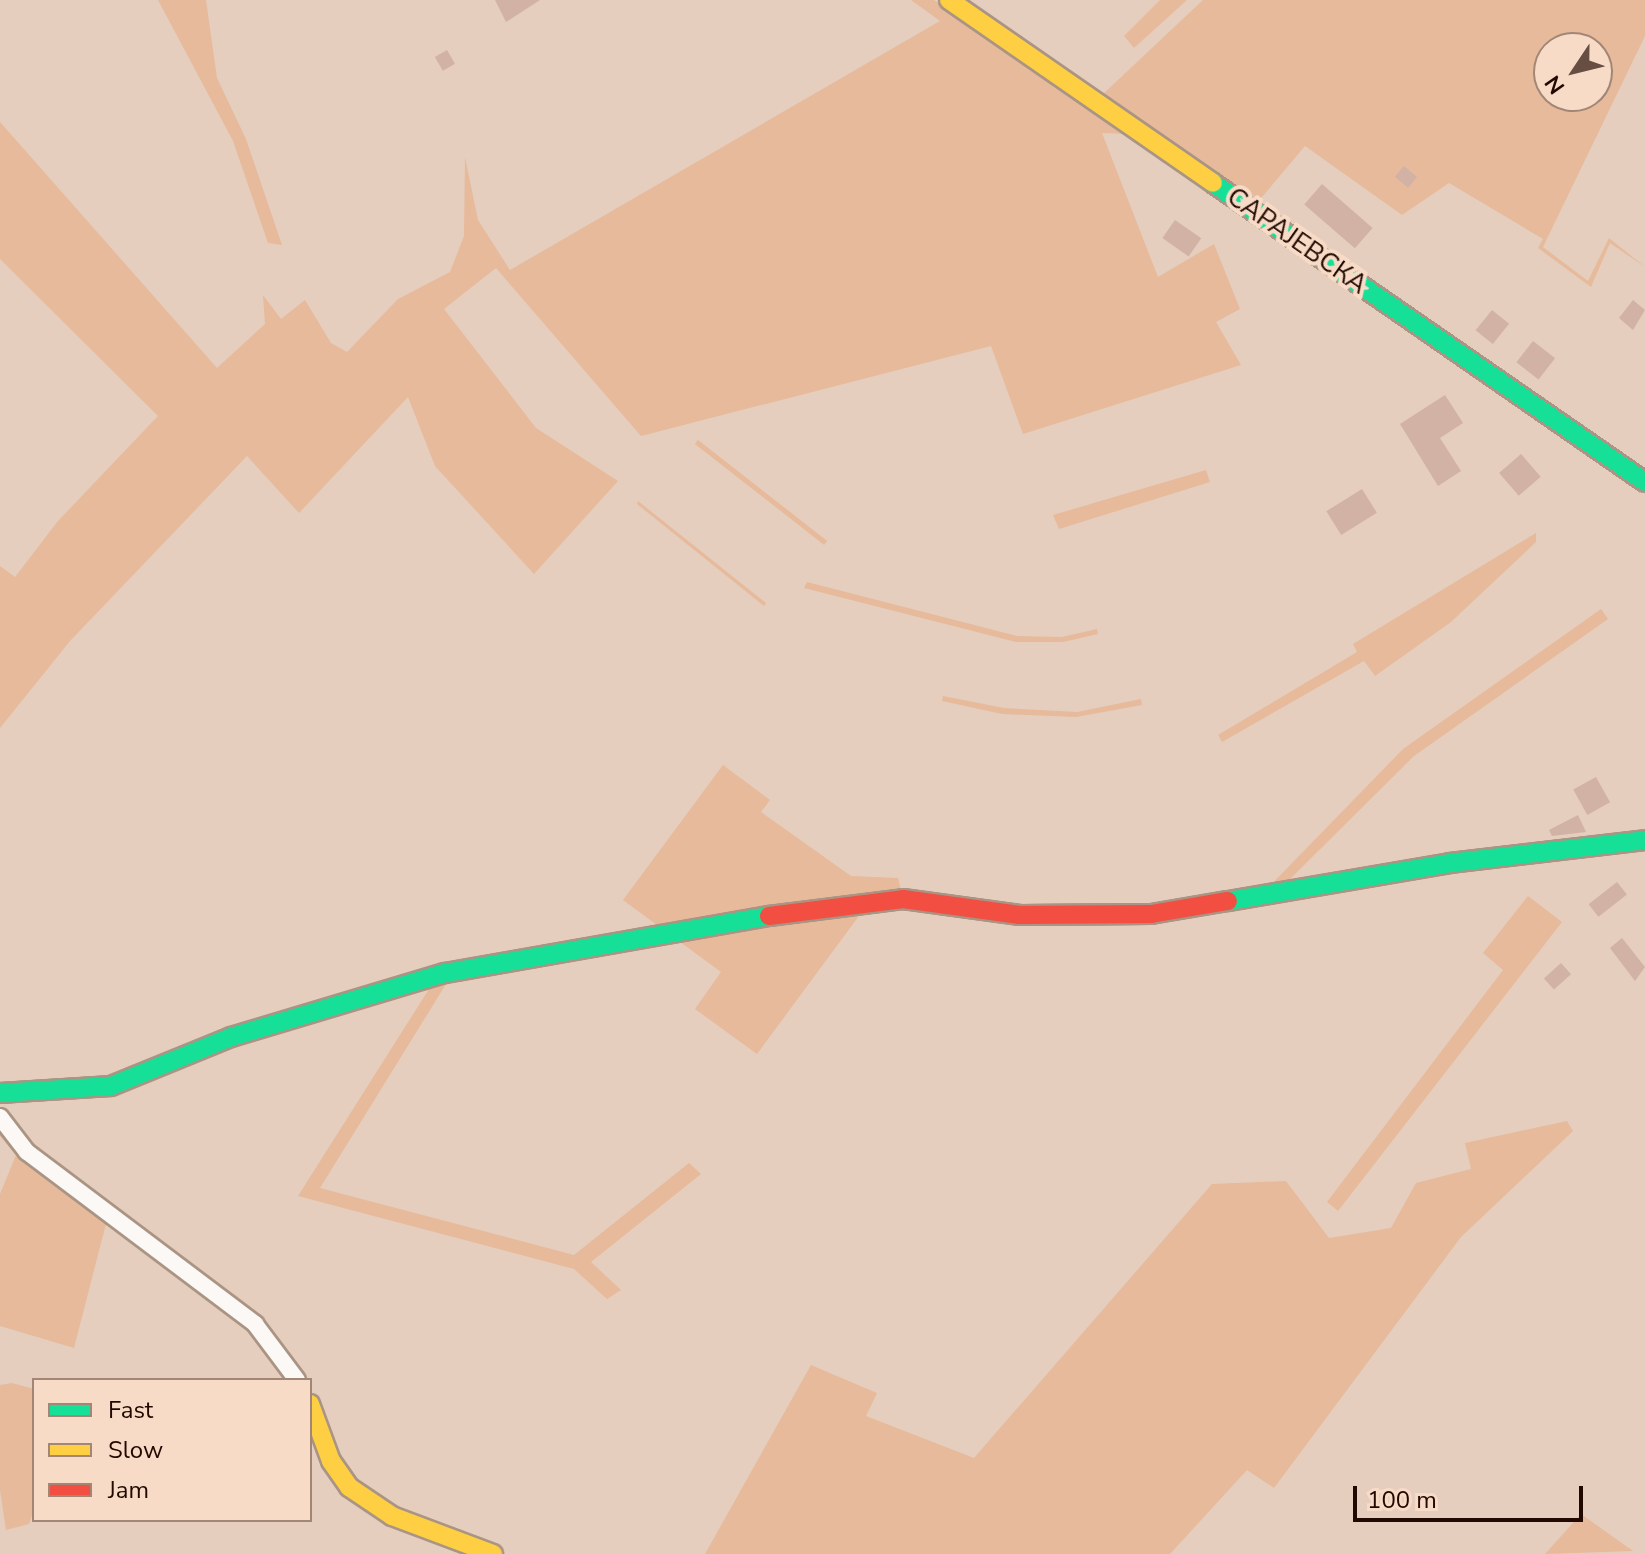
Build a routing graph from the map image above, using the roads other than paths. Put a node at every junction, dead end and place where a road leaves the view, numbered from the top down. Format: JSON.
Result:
{"nodes":[{"id":1,"x":949,"y":0,"type":"edge"},
{"id":2,"x":1645,"y":482,"type":"edge"},
{"id":3,"x":1645,"y":840,"type":"edge"},
{"id":4,"x":0,"y":1093,"type":"edge"},
{"id":5,"x":0,"y":1117,"type":"edge"},
{"id":6,"x":296,"y":1378,"type":"edge"},
{"id":7,"x":312,"y":1409,"type":"edge"},
{"id":8,"x":493,"y":1554,"type":"edge"}],
"edges":[{"from":1,"to":2,"type":"street","name":"САРАЈЕВСКА"},
{"from":3,"to":4,"type":"street"},
{"from":5,"to":6,"type":"street"},
{"from":7,"to":8,"type":"street"}]}
